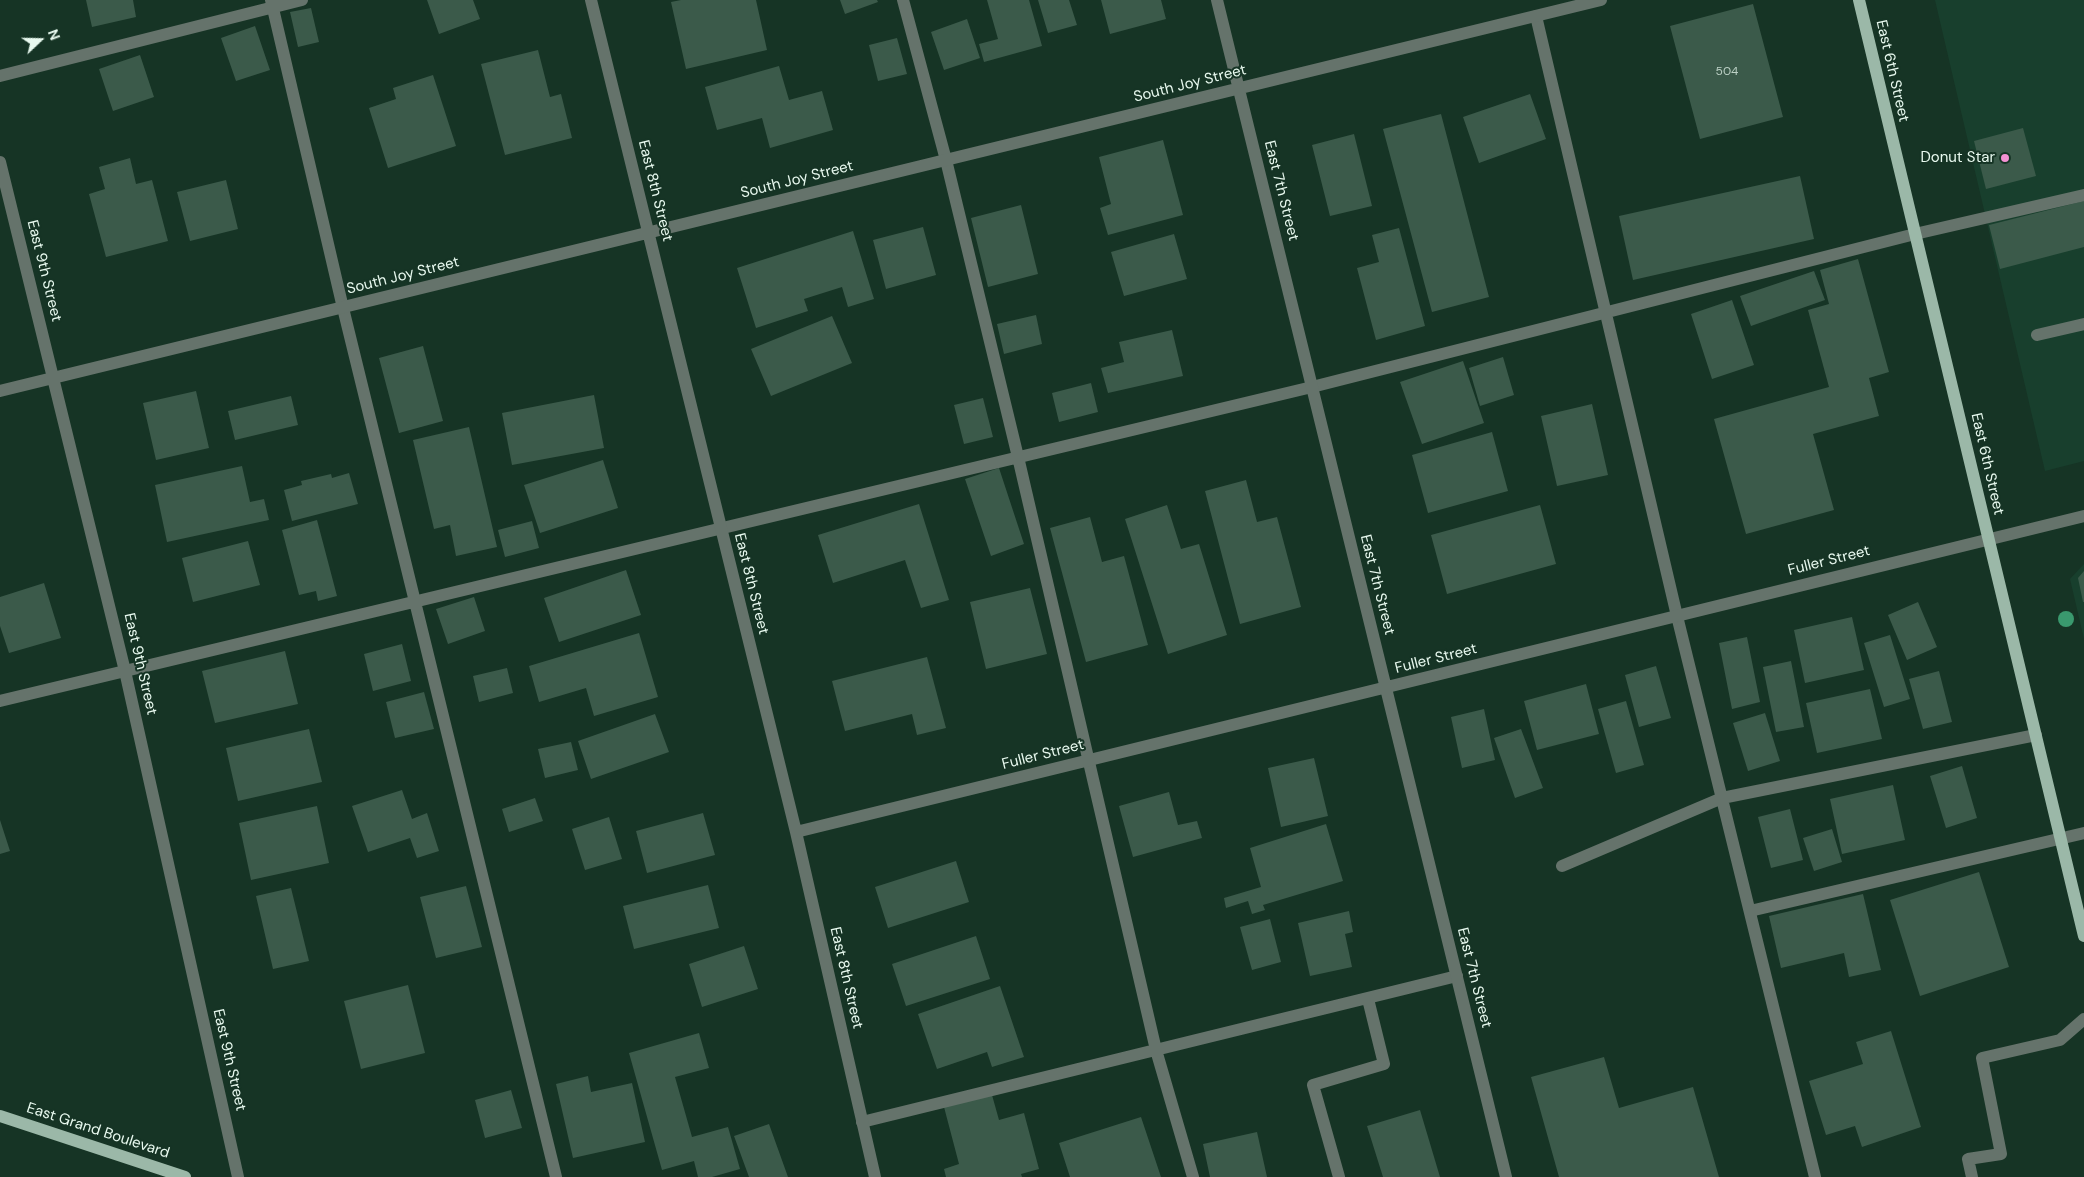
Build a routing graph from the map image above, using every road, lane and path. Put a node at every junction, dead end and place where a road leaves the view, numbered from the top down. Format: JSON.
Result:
{"nodes":[{"id":1,"x":302,"y":0,"type":"edge"},
{"id":2,"x":591,"y":0,"type":"edge"},
{"id":3,"x":903,"y":0,"type":"edge"},
{"id":4,"x":1217,"y":0,"type":"edge"},
{"id":5,"x":1601,"y":0,"type":"edge"},
{"id":6,"x":1859,"y":0,"type":"edge"},
{"id":7,"x":272,"y":4,"type":"edge"},
{"id":8,"x":1536,"y":16,"type":"junction"},
{"id":9,"x":0,"y":76,"type":"edge"},
{"id":10,"x":1239,"y":89,"type":"junction"},
{"id":11,"x":946,"y":160,"type":"junction"},
{"id":12,"x":0,"y":162,"type":"edge"},
{"id":13,"x":2084,"y":195,"type":"edge"},
{"id":14,"x":649,"y":233,"type":"junction"},
{"id":15,"x":1915,"y":234,"type":"junction"},
{"id":16,"x":343,"y":308,"type":"junction"},
{"id":17,"x":1606,"y":313,"type":"junction"},
{"id":18,"x":2084,"y":324,"type":"edge"},
{"id":19,"x":2037,"y":335,"type":"dead end"},
{"id":20,"x":53,"y":378,"type":"junction"},
{"id":21,"x":1312,"y":387,"type":"junction"},
{"id":22,"x":0,"y":391,"type":"edge"},
{"id":23,"x":1018,"y":457,"type":"junction"},
{"id":24,"x":2084,"y":516,"type":"edge"},
{"id":25,"x":721,"y":528,"type":"junction"},
{"id":26,"x":1988,"y":539,"type":"junction"},
{"id":27,"x":415,"y":602,"type":"junction"},
{"id":28,"x":1677,"y":616,"type":"junction"},
{"id":29,"x":125,"y":671,"type":"junction"},
{"id":30,"x":1386,"y":688,"type":"junction"},
{"id":31,"x":0,"y":702,"type":"edge"},
{"id":32,"x":2036,"y":735,"type":"junction"},
{"id":33,"x":1089,"y":760,"type":"junction"},
{"id":34,"x":1722,"y":798,"type":"junction"},
{"id":35,"x":796,"y":832,"type":"junction"},
{"id":36,"x":2084,"y":833,"type":"edge"},
{"id":37,"x":2060,"y":839,"type":"junction"},
{"id":38,"x":1562,"y":866,"type":"dead end"},
{"id":39,"x":1750,"y":911,"type":"junction"},
{"id":40,"x":2084,"y":936,"type":"edge"},
{"id":41,"x":1457,"y":976,"type":"junction"},
{"id":42,"x":1368,"y":998,"type":"junction"},
{"id":43,"x":2084,"y":1019,"type":"edge"},
{"id":44,"x":1156,"y":1050,"type":"junction"},
{"id":45,"x":0,"y":1116,"type":"edge"},
{"id":46,"x":862,"y":1122,"type":"junction"},
{"id":47,"x":185,"y":1177,"type":"edge"},
{"id":48,"x":238,"y":1177,"type":"edge"},
{"id":49,"x":556,"y":1177,"type":"edge"},
{"id":50,"x":875,"y":1177,"type":"edge"},
{"id":51,"x":1194,"y":1177,"type":"edge"},
{"id":52,"x":1339,"y":1177,"type":"edge"},
{"id":53,"x":1506,"y":1177,"type":"edge"},
{"id":54,"x":1815,"y":1177,"type":"edge"},
{"id":55,"x":1972,"y":1177,"type":"edge"}],
"edges":[{"from":1,"to":7,"type":"street"},
{"from":2,"to":14,"type":"street","name":"East 8th Street"},
{"from":3,"to":11,"type":"street"},
{"from":4,"to":10,"type":"street","name":"East 7th Street"},
{"from":5,"to":8,"type":"street","name":"South Joy Street"},
{"from":6,"to":15,"type":"main road","name":"East 6th Street"},
{"from":7,"to":9,"type":"street"},
{"from":7,"to":16,"type":"street"},
{"from":8,"to":10,"type":"street","name":"South Joy Street"},
{"from":8,"to":17,"type":"street"},
{"from":10,"to":11,"type":"street","name":"South Joy Street"},
{"from":10,"to":21,"type":"street","name":"East 7th Street"},
{"from":11,"to":14,"type":"street","name":"South Joy Street"},
{"from":11,"to":23,"type":"street"},
{"from":12,"to":20,"type":"street","name":"East 9th Street"},
{"from":13,"to":15,"type":"street"},
{"from":14,"to":16,"type":"street","name":"South Joy Street"},
{"from":14,"to":25,"type":"street","name":"East 8th Street"},
{"from":15,"to":17,"type":"street"},
{"from":15,"to":26,"type":"main road","name":"East 6th Street"},
{"from":16,"to":20,"type":"street","name":"South Joy Street"},
{"from":16,"to":27,"type":"street"},
{"from":17,"to":21,"type":"street"},
{"from":17,"to":28,"type":"street"},
{"from":18,"to":19,"type":"street"},
{"from":20,"to":22,"type":"street","name":"South Joy Street"},
{"from":20,"to":29,"type":"street","name":"East 9th Street"},
{"from":21,"to":23,"type":"street"},
{"from":21,"to":30,"type":"street","name":"East 7th Street"},
{"from":23,"to":25,"type":"street"},
{"from":23,"to":33,"type":"street"},
{"from":24,"to":26,"type":"street","name":"Fuller Street"},
{"from":25,"to":27,"type":"street"},
{"from":25,"to":35,"type":"street","name":"East 8th Street"},
{"from":26,"to":28,"type":"street","name":"Fuller Street"},
{"from":26,"to":32,"type":"main road","name":"East 6th Street"},
{"from":27,"to":29,"type":"street"},
{"from":27,"to":49,"type":"street"},
{"from":28,"to":30,"type":"street","name":"Fuller Street"},
{"from":28,"to":34,"type":"street"},
{"from":29,"to":31,"type":"street"},
{"from":29,"to":48,"type":"street","name":"East 9th Street"},
{"from":30,"to":33,"type":"street","name":"Fuller Street"},
{"from":30,"to":41,"type":"street","name":"East 7th Street"},
{"from":32,"to":34,"type":"street"},
{"from":32,"to":37,"type":"main road","name":"East 6th Street"},
{"from":33,"to":35,"type":"street","name":"Fuller Street"},
{"from":33,"to":44,"type":"street"},
{"from":34,"to":38,"type":"street"},
{"from":34,"to":39,"type":"street"},
{"from":35,"to":46,"type":"street","name":"East 8th Street"},
{"from":36,"to":37,"type":"street"},
{"from":37,"to":39,"type":"street"},
{"from":37,"to":40,"type":"main road","name":"East 6th Street"},
{"from":39,"to":54,"type":"street"},
{"from":41,"to":42,"type":"street"},
{"from":41,"to":53,"type":"street","name":"East 7th Street"},
{"from":42,"to":44,"type":"street"},
{"from":42,"to":52,"type":"street"},
{"from":43,"to":55,"type":"street"},
{"from":44,"to":46,"type":"street"},
{"from":44,"to":51,"type":"street"},
{"from":45,"to":47,"type":"main road","name":"East Grand Boulevard"},
{"from":46,"to":50,"type":"street","name":"East 8th Street"}]}
